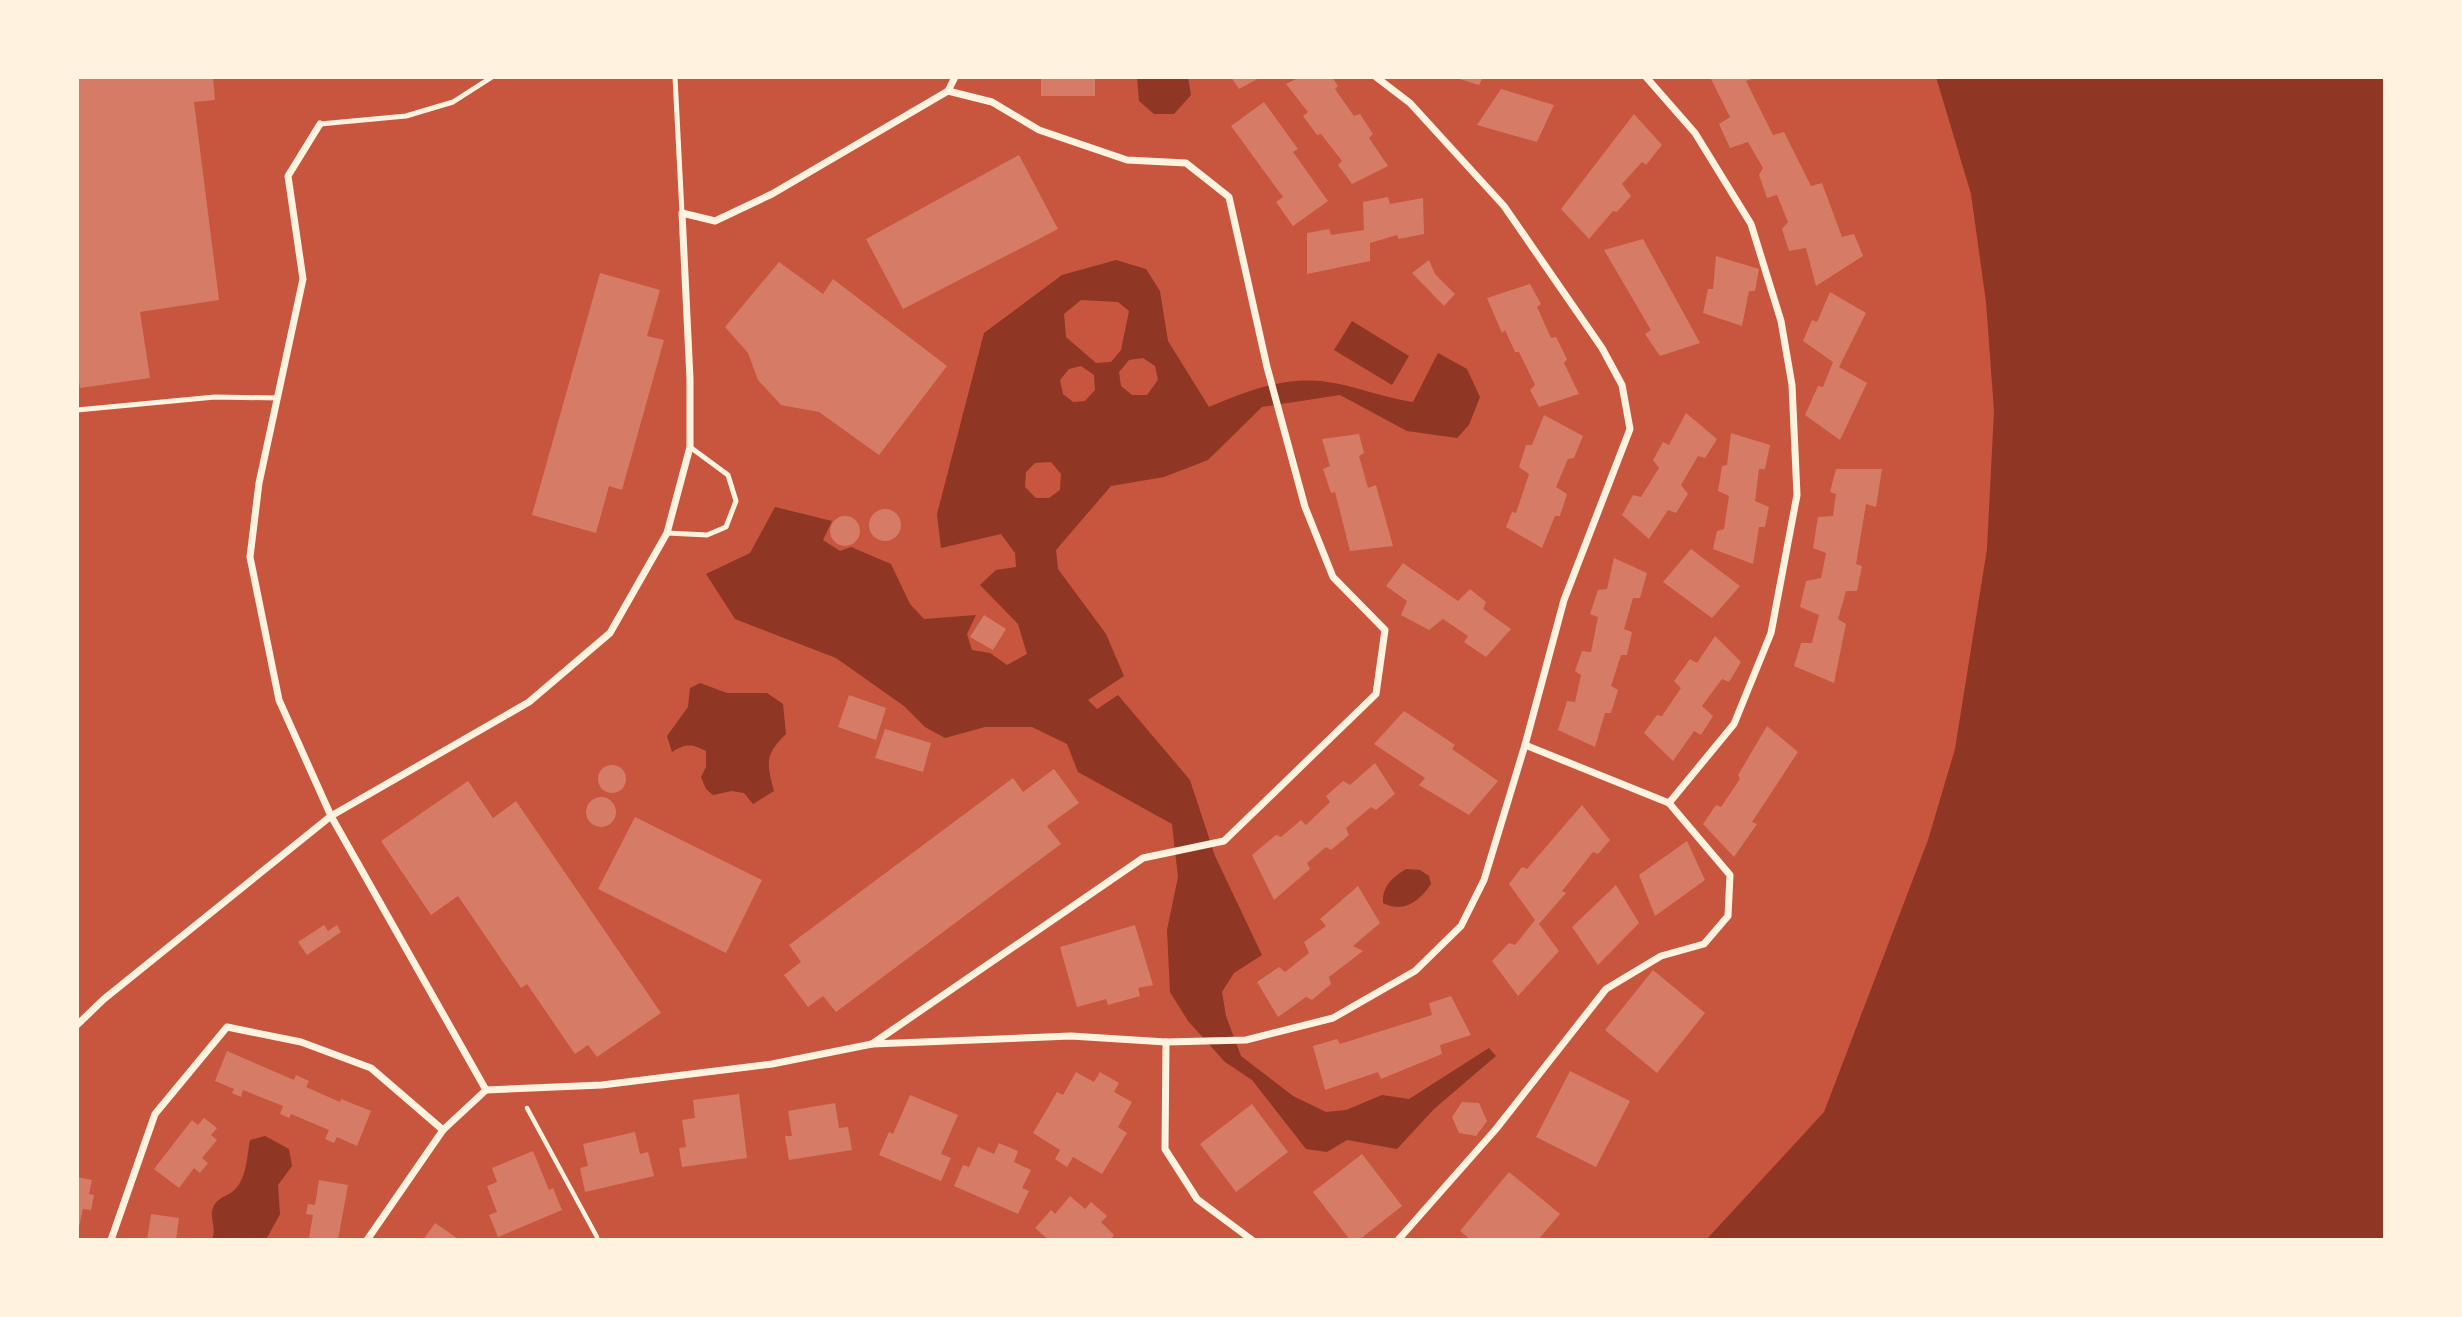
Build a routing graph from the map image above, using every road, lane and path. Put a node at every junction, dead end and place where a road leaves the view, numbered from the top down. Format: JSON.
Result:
{"nodes":[{"id":1,"x":492,"y":77,"type":"edge"},
{"id":2,"x":675,"y":77,"type":"edge"},
{"id":3,"x":955,"y":77,"type":"edge"},
{"id":4,"x":1376,"y":77,"type":"edge"},
{"id":5,"x":1646,"y":77,"type":"edge"},
{"id":6,"x":948,"y":91,"type":"junction"},
{"id":7,"x":320,"y":124,"type":"joint"},
{"id":8,"x":682,"y":213,"type":"junction"},
{"id":9,"x":278,"y":398,"type":"junction"},
{"id":10,"x":77,"y":410,"type":"edge"},
{"id":11,"x":690,"y":447,"type":"junction"},
{"id":12,"x":667,"y":533,"type":"junction"},
{"id":13,"x":1525,"y":745,"type":"junction"},
{"id":14,"x":1669,"y":803,"type":"junction"},
{"id":15,"x":331,"y":816,"type":"junction"},
{"id":16,"x":77,"y":1025,"type":"edge"},
{"id":17,"x":1166,"y":1042,"type":"junction"},
{"id":18,"x":872,"y":1044,"type":"junction"},
{"id":19,"x":516,"y":1089,"type":"junction"},
{"id":20,"x":486,"y":1090,"type":"junction"},
{"id":21,"x":443,"y":1130,"type":"junction"},
{"id":22,"x":597,"y":1237,"type":"dead end"},
{"id":23,"x":111,"y":1240,"type":"edge"},
{"id":24,"x":367,"y":1240,"type":"edge"},
{"id":25,"x":1252,"y":1240,"type":"edge"},
{"id":26,"x":1398,"y":1240,"type":"edge"}],
"edges":[{"from":1,"to":7,"type":"lane"},
{"from":2,"to":8,"type":"lane"},
{"from":3,"to":6,"type":"street"},
{"from":4,"to":13,"type":"street"},
{"from":5,"to":14,"type":"street"},
{"from":6,"to":8,"type":"street"},
{"from":6,"to":18,"type":"street"},
{"from":7,"to":9,"type":"street"},
{"from":8,"to":11,"type":"street"},
{"from":9,"to":10,"type":"lane"},
{"from":9,"to":15,"type":"street"},
{"from":11,"to":12,"type":"street"},
{"from":11,"to":12,"type":"lane"},
{"from":12,"to":15,"type":"street"},
{"from":13,"to":14,"type":"street"},
{"from":13,"to":17,"type":"street"},
{"from":14,"to":26,"type":"street"},
{"from":15,"to":16,"type":"street"},
{"from":15,"to":20,"type":"street"},
{"from":17,"to":18,"type":"street"},
{"from":17,"to":25,"type":"street"},
{"from":18,"to":19,"type":"street"},
{"from":19,"to":20,"type":"street"},
{"from":19,"to":22,"type":"path"},
{"from":20,"to":21,"type":"street"},
{"from":21,"to":23,"type":"street"},
{"from":21,"to":24,"type":"street"}]}
